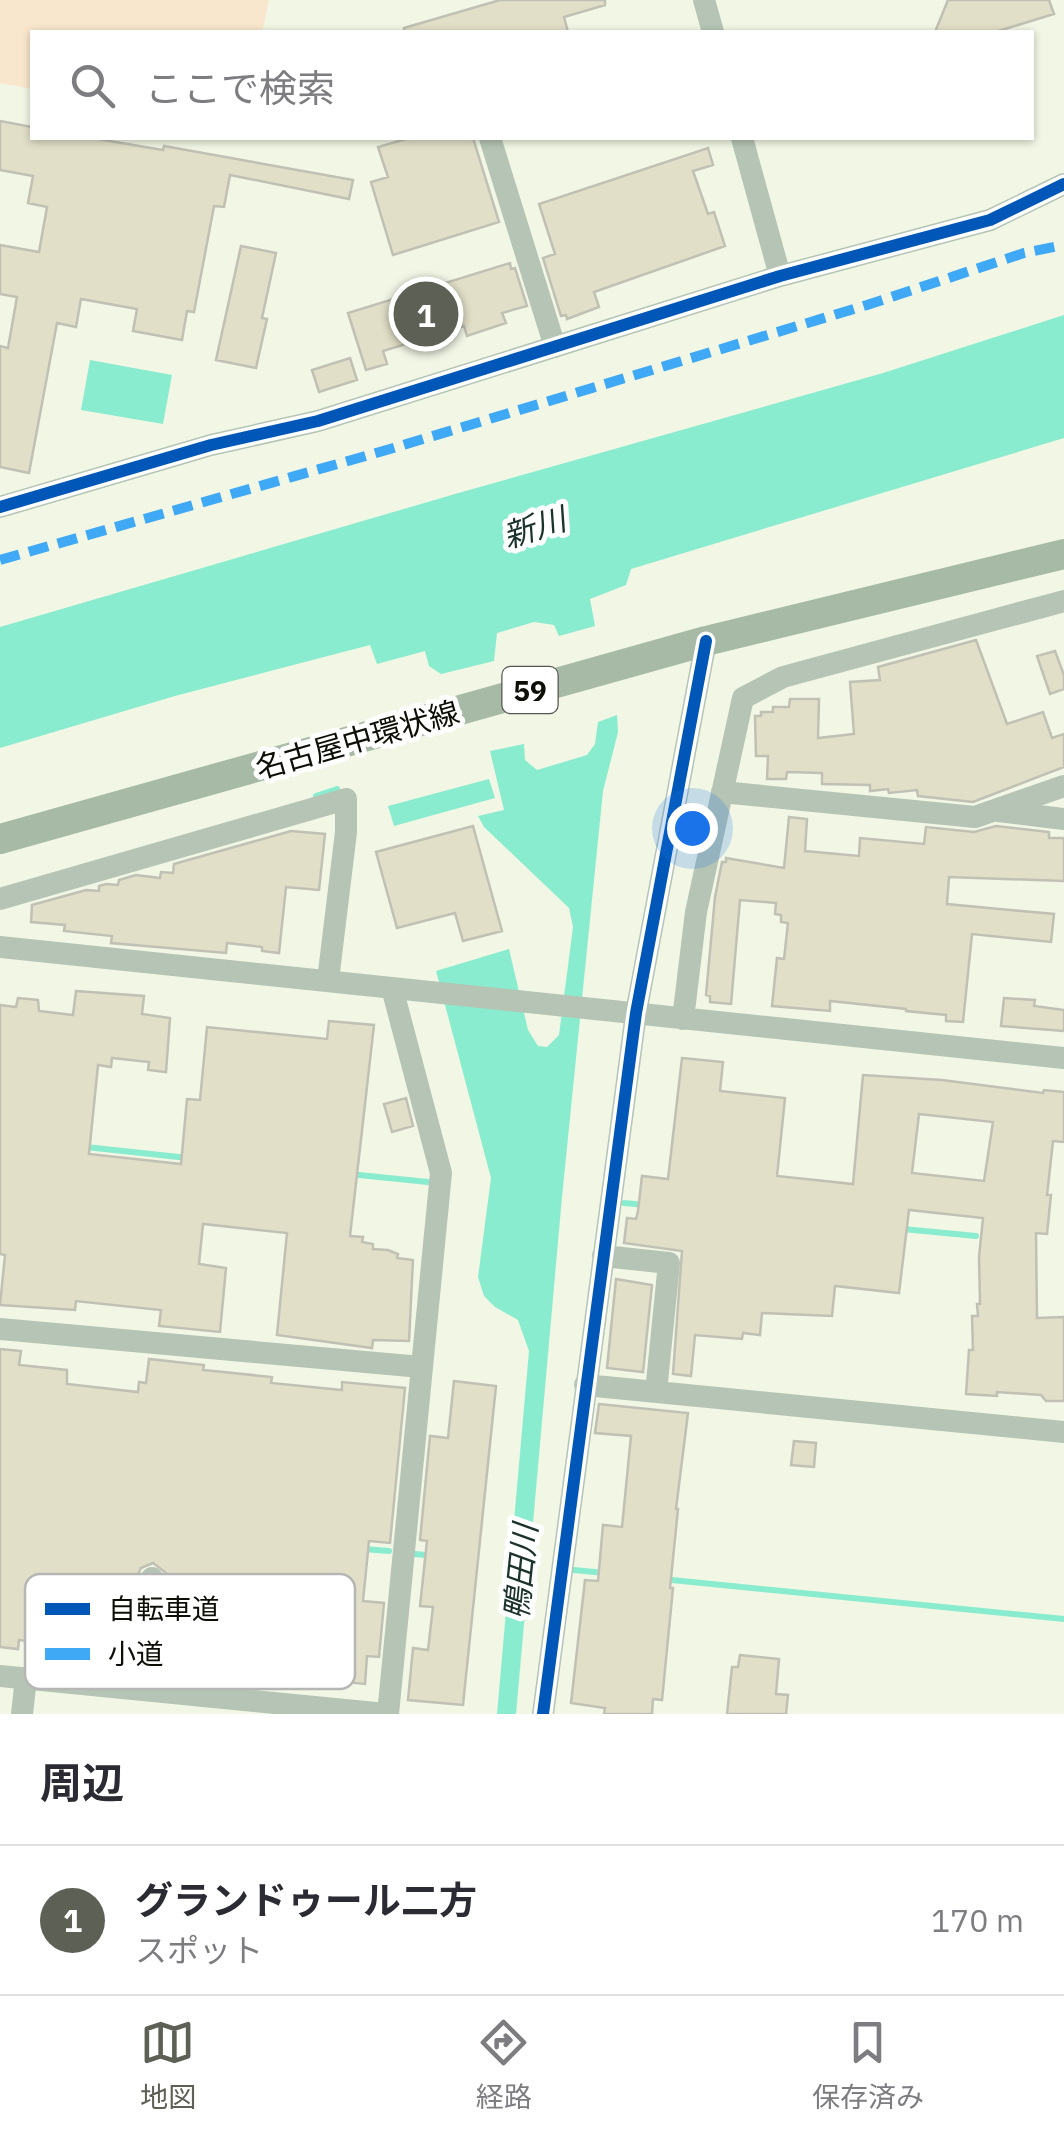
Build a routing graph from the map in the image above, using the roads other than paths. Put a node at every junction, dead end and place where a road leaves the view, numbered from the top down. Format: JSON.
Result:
{"nodes":[{"id":1,"x":704,"y":0,"type":"edge"},
{"id":2,"x":712,"y":30,"type":"edge"},
{"id":3,"x":491,"y":140,"type":"edge"},
{"id":4,"x":743,"y":140,"type":"edge"},
{"id":5,"x":1064,"y":184,"type":"edge"},
{"id":6,"x":780,"y":276,"type":"junction"},
{"id":7,"x":555,"y":348,"type":"junction"},
{"id":8,"x":0,"y":507,"type":"edge"},
{"id":9,"x":1064,"y":554,"type":"edge"},
{"id":10,"x":1064,"y":601,"type":"edge"},
{"id":11,"x":706,"y":641,"type":"junction"},
{"id":12,"x":1064,"y":786,"type":"edge"},
{"id":13,"x":722,"y":792,"type":"junction"},
{"id":14,"x":994,"y":811,"type":"junction"},
{"id":15,"x":1064,"y":819,"type":"edge"},
{"id":16,"x":0,"y":839,"type":"edge"},
{"id":17,"x":0,"y":899,"type":"edge"},
{"id":18,"x":0,"y":947,"type":"edge"},
{"id":19,"x":328,"y":980,"type":"junction"},
{"id":20,"x":404,"y":988,"type":"junction"},
{"id":21,"x":636,"y":1014,"type":"junction"},
{"id":22,"x":683,"y":1019,"type":"junction"},
{"id":23,"x":1064,"y":1058,"type":"edge"},
{"id":24,"x":603,"y":1256,"type":"junction"},
{"id":25,"x":0,"y":1329,"type":"edge"},
{"id":26,"x":421,"y":1367,"type":"junction"},
{"id":27,"x":586,"y":1385,"type":"junction"},
{"id":28,"x":656,"y":1392,"type":"junction"},
{"id":29,"x":1064,"y":1432,"type":"edge"},
{"id":30,"x":0,"y":1676,"type":"edge"},
{"id":31,"x":25,"y":1678,"type":"edge"},
{"id":32,"x":25,"y":1687,"type":"edge"},
{"id":33,"x":130,"y":1689,"type":"edge"},
{"id":34,"x":140,"y":1690,"type":"joint"},
{"id":35,"x":22,"y":1714,"type":"edge"},
{"id":36,"x":387,"y":1714,"type":"edge"},
{"id":37,"x":543,"y":1714,"type":"edge"}],
"edges":[{"from":1,"to":2,"type":"street"},
{"from":3,"to":7,"type":"street"},
{"from":4,"to":6,"type":"street"},
{"from":5,"to":6,"type":"street"},
{"from":6,"to":7,"type":"street"},
{"from":7,"to":8,"type":"street"},
{"from":9,"to":11,"type":"main road","name":"名古屋中環状線","number":"59"},
{"from":10,"to":13,"type":"street"},
{"from":11,"to":16,"type":"main road","name":"名古屋中環状線","number":"59"},
{"from":11,"to":21,"type":"street"},
{"from":12,"to":14,"type":"street"},
{"from":13,"to":14,"type":"street"},
{"from":13,"to":22,"type":"street"},
{"from":14,"to":15,"type":"street"},
{"from":17,"to":19,"type":"street"},
{"from":18,"to":19,"type":"street"},
{"from":19,"to":20,"type":"street"},
{"from":20,"to":21,"type":"street"},
{"from":20,"to":26,"type":"street"},
{"from":21,"to":22,"type":"street"},
{"from":21,"to":24,"type":"street"},
{"from":22,"to":23,"type":"street"},
{"from":24,"to":27,"type":"street"},
{"from":24,"to":28,"type":"street"},
{"from":25,"to":26,"type":"street"},
{"from":26,"to":36,"type":"street"},
{"from":27,"to":28,"type":"street"},
{"from":27,"to":37,"type":"street"},
{"from":28,"to":29,"type":"street"},
{"from":30,"to":31,"type":"street"},
{"from":32,"to":35,"type":"street"},
{"from":33,"to":34,"type":"street"},
{"from":34,"to":36,"type":"street"}]}
